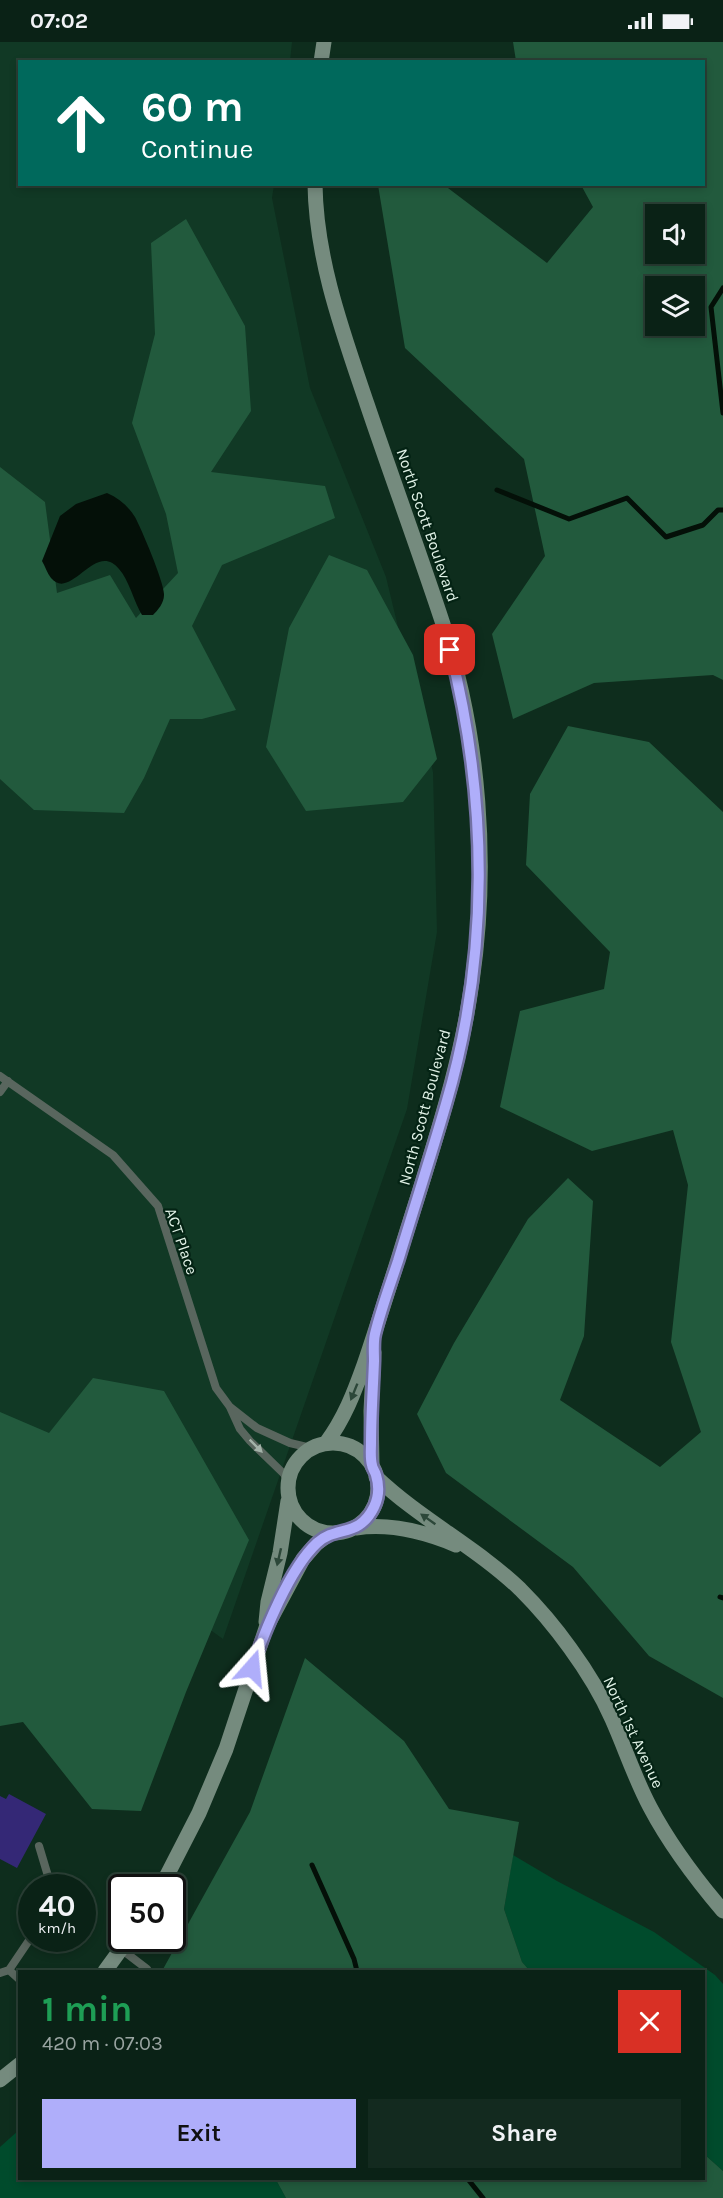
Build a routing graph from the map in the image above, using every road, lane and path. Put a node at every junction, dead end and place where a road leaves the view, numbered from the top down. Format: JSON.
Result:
{"nodes":[{"id":1,"x":324,"y":42,"type":"edge"},
{"id":2,"x":321,"y":60,"type":"edge"},
{"id":3,"x":315,"y":186,"type":"edge"},
{"id":4,"x":0,"y":1076,"type":"edge"},
{"id":5,"x":8,"y":1081,"type":"junction"},
{"id":6,"x":0,"y":1092,"type":"edge"},
{"id":7,"x":374,"y":1337,"type":"junction"},
{"id":8,"x":230,"y":1407,"type":"junction"},
{"id":9,"x":319,"y":1445,"type":"junction"},
{"id":10,"x":374,"y":1471,"type":"junction"},
{"id":11,"x":288,"y":1481,"type":"junction"},
{"id":12,"x":288,"y":1499,"type":"junction"},
{"id":13,"x":356,"y":1527,"type":"junction"},
{"id":14,"x":329,"y":1534,"type":"junction"},
{"id":15,"x":476,"y":1553,"type":"junction"},
{"id":16,"x":266,"y":1628,"type":"junction"},
{"id":17,"x":39,"y":1846,"type":"dead end"},
{"id":18,"x":47,"y":1874,"type":"edge"},
{"id":19,"x":167,"y":1874,"type":"edge"},
{"id":20,"x":723,"y":1911,"type":"edge"},
{"id":21,"x":21,"y":1952,"type":"edge"},
{"id":22,"x":119,"y":1952,"type":"edge"},
{"id":23,"x":133,"y":1952,"type":"edge"},
{"id":24,"x":147,"y":1969,"type":"dead end"},
{"id":25,"x":9,"y":1970,"type":"junction"},
{"id":26,"x":106,"y":1970,"type":"edge"},
{"id":27,"x":0,"y":1973,"type":"edge"},
{"id":28,"x":18,"y":1978,"type":"edge"},
{"id":29,"x":18,"y":2066,"type":"edge"},
{"id":30,"x":0,"y":2080,"type":"edge"}],
"edges":[{"from":1,"to":2,"type":"main road"},
{"from":3,"to":7,"type":"main road","name":"North Scott Boulevard"},
{"from":4,"to":5,"type":"lane","name":"ACT Place"},
{"from":5,"to":6,"type":"lane"},
{"from":5,"to":8,"type":"lane","name":"ACT Place"},
{"from":7,"to":9,"type":"main road","name":"North Scott Boulevard","one_way":true},
{"from":7,"to":10,"type":"main road","name":"North Scott Boulevard"},
{"from":8,"to":9,"type":"lane","name":"ACT Place"},
{"from":8,"to":11,"type":"lane","name":"ACT Place","one_way":true},
{"from":9,"to":10,"type":"main road"},
{"from":9,"to":11,"type":"main road"},
{"from":10,"to":13,"type":"main road"},
{"from":15,"to":10,"type":"main road","name":"North 1st Avenue","one_way":true},
{"from":11,"to":12,"type":"main road"},
{"from":12,"to":14,"type":"main road"},
{"from":12,"to":16,"type":"main road","one_way":true},
{"from":13,"to":14,"type":"main road"},
{"from":13,"to":15,"type":"main road","name":"North 1st Avenue"},
{"from":14,"to":16,"type":"main road"},
{"from":15,"to":20,"type":"main road","name":"North 1st Avenue"},
{"from":16,"to":19,"type":"main road"},
{"from":17,"to":18,"type":"lane"},
{"from":21,"to":25,"type":"lane"},
{"from":22,"to":26,"type":"main road"},
{"from":23,"to":24,"type":"lane"},
{"from":25,"to":27,"type":"lane"},
{"from":25,"to":28,"type":"lane"},
{"from":29,"to":30,"type":"main road"}]}
